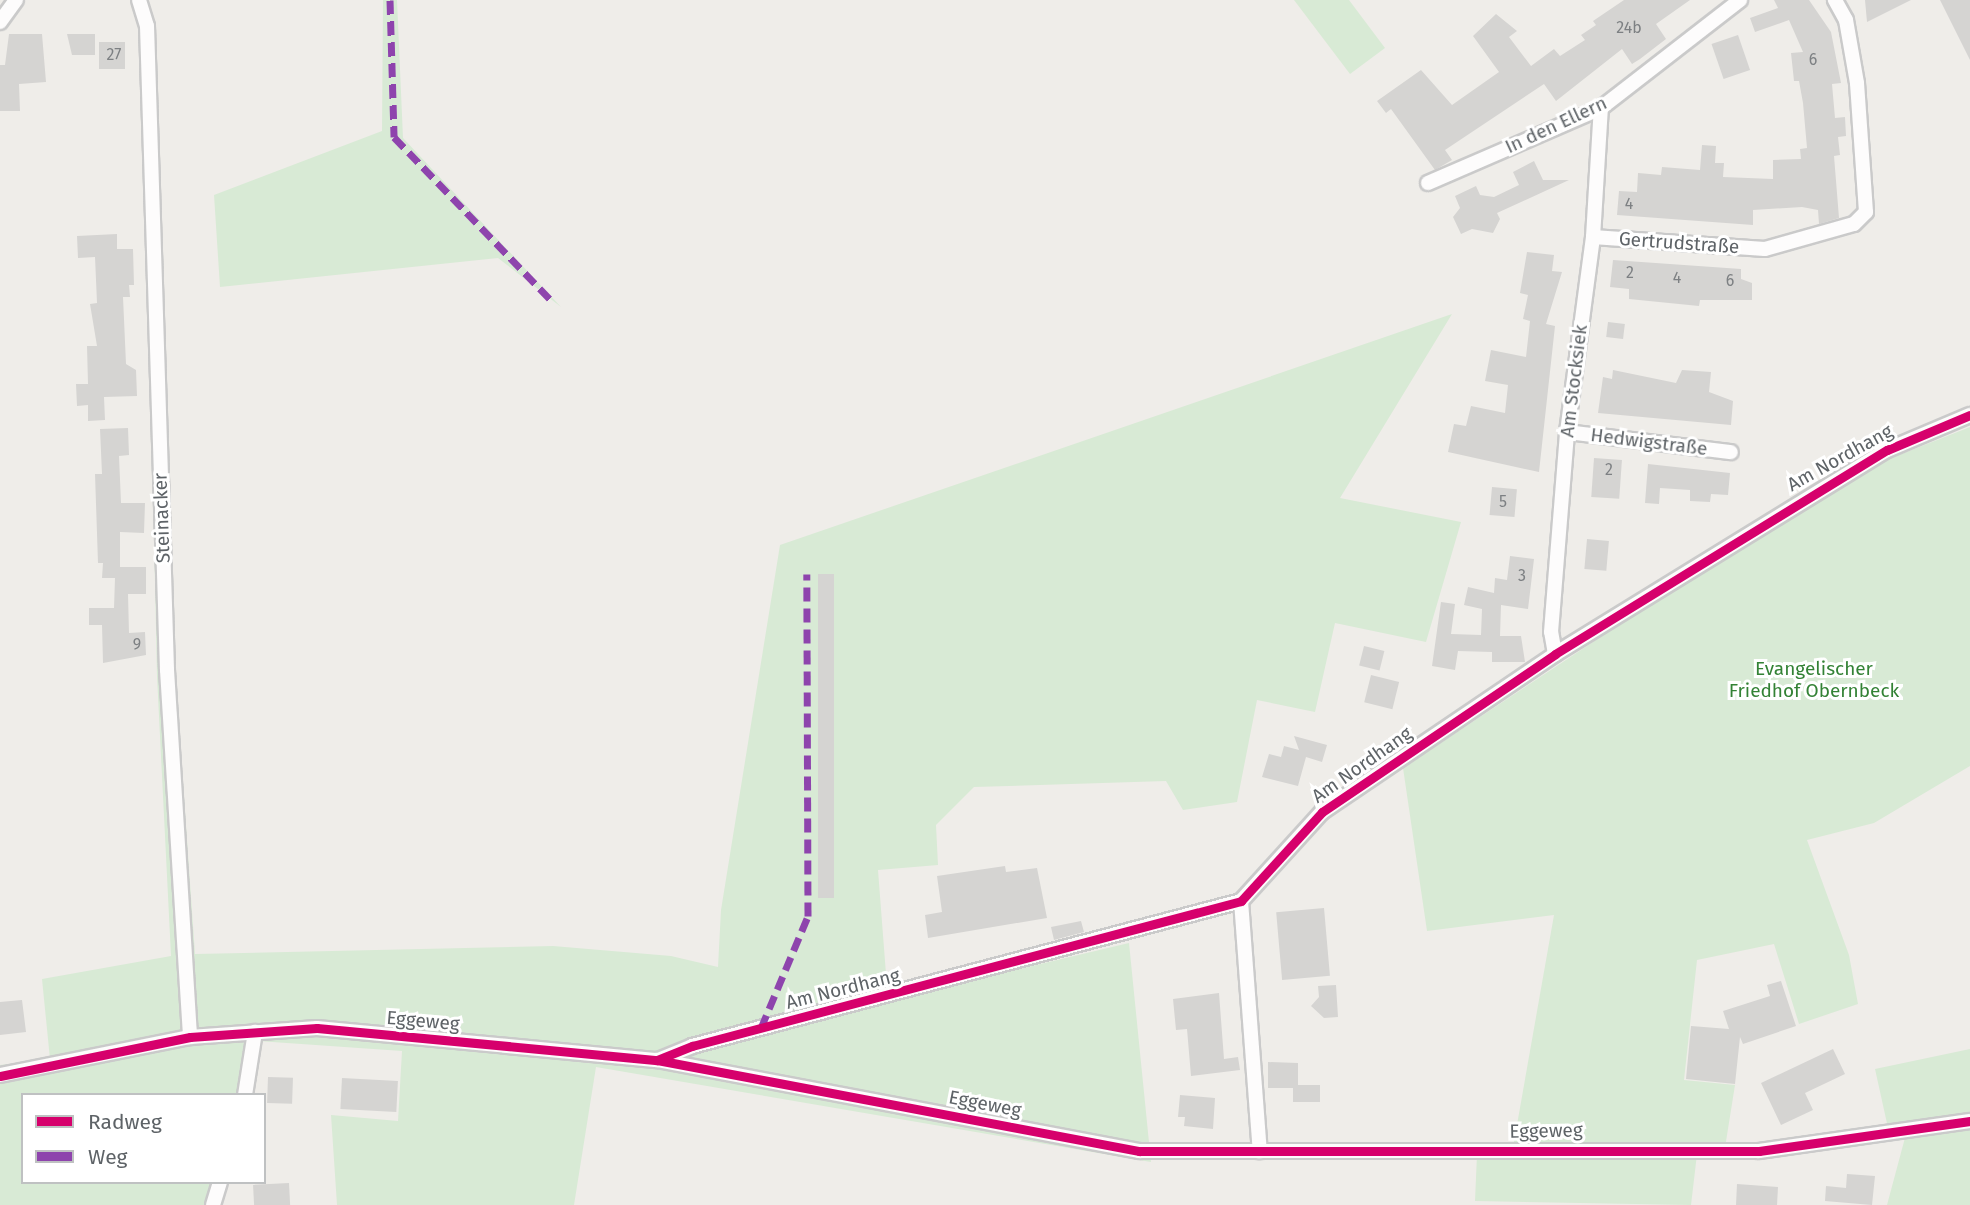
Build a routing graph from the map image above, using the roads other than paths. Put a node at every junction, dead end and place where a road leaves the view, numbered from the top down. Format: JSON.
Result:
{"nodes":[{"id":1,"x":16,"y":0,"type":"edge"},
{"id":2,"x":139,"y":0,"type":"edge"},
{"id":3,"x":1740,"y":0,"type":"edge"},
{"id":4,"x":1835,"y":0,"type":"edge"},
{"id":5,"x":0,"y":22,"type":"edge"},
{"id":6,"x":1601,"y":108,"type":"junction"},
{"id":7,"x":1428,"y":183,"type":"dead end"},
{"id":8,"x":1593,"y":237,"type":"junction"},
{"id":9,"x":1970,"y":415,"type":"edge"},
{"id":10,"x":1567,"y":432,"type":"junction"},
{"id":11,"x":1731,"y":453,"type":"dead end"},
{"id":12,"x":1555,"y":654,"type":"junction"},
{"id":13,"x":1241,"y":901,"type":"junction"},
{"id":14,"x":255,"y":1032,"type":"junction"},
{"id":15,"x":190,"y":1037,"type":"junction"},
{"id":16,"x":657,"y":1060,"type":"junction"},
{"id":17,"x":1,"y":1075,"type":"edge"},
{"id":18,"x":245,"y":1093,"type":"edge"},
{"id":19,"x":1970,"y":1121,"type":"edge"},
{"id":20,"x":1259,"y":1151,"type":"junction"},
{"id":21,"x":219,"y":1184,"type":"edge"},
{"id":22,"x":213,"y":1205,"type":"edge"}],
"edges":[{"from":1,"to":5,"type":"street"},
{"from":2,"to":15,"type":"street","name":"Steinacker"},
{"from":3,"to":6,"type":"street","name":"In den Ellern"},
{"from":4,"to":8,"type":"street","name":"Gertrudstraße"},
{"from":6,"to":7,"type":"street","name":"In den Ellern"},
{"from":6,"to":8,"type":"street","name":"Am Stocksiek"},
{"from":8,"to":10,"type":"street","name":"Am Stocksiek"},
{"from":9,"to":12,"type":"street","name":"Am Nordhang"},
{"from":10,"to":11,"type":"street","name":"Hedwigstraße"},
{"from":10,"to":12,"type":"street","name":"Am Stocksiek"},
{"from":12,"to":13,"type":"street","name":"Am Nordhang"},
{"from":13,"to":16,"type":"street","name":"Am Nordhang"},
{"from":13,"to":20,"type":"street"},
{"from":14,"to":15,"type":"street","name":"Eggeweg"},
{"from":14,"to":16,"type":"street","name":"Eggeweg"},
{"from":14,"to":18,"type":"street"},
{"from":15,"to":17,"type":"street","name":"Eggeweg"},
{"from":16,"to":20,"type":"street","name":"Eggeweg"},
{"from":19,"to":20,"type":"street","name":"Eggeweg"},
{"from":21,"to":22,"type":"street"}]}
